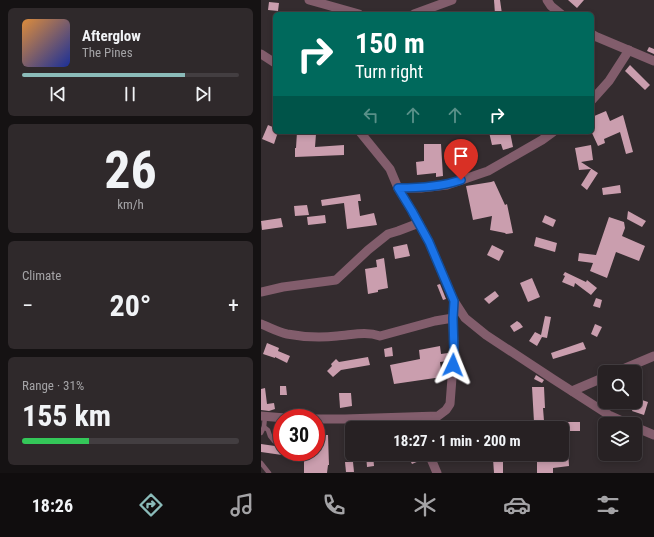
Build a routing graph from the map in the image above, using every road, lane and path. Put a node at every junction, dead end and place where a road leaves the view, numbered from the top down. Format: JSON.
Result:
{"nodes":[{"id":1,"x":309,"y":0,"type":"edge"},
{"id":2,"x":452,"y":0,"type":"edge"},
{"id":3,"x":547,"y":0,"type":"edge"},
{"id":4,"x":352,"y":12,"type":"edge"},
{"id":5,"x":419,"y":12,"type":"edge"},
{"id":6,"x":558,"y":12,"type":"edge"},
{"id":7,"x":594,"y":35,"type":"edge"},
{"id":8,"x":629,"y":50,"type":"junction"},
{"id":9,"x":262,"y":57,"type":"edge"},
{"id":10,"x":654,"y":61,"type":"edge"},
{"id":11,"x":273,"y":62,"type":"edge"},
{"id":12,"x":594,"y":98,"type":"edge"},
{"id":13,"x":362,"y":134,"type":"edge"},
{"id":14,"x":550,"y":134,"type":"edge"},
{"id":15,"x":398,"y":188,"type":"junction"},
{"id":16,"x":419,"y":223,"type":"junction"},
{"id":17,"x":261,"y":292,"type":"edge"},
{"id":18,"x":454,"y":301,"type":"junction"},
{"id":19,"x":453,"y":318,"type":"junction"},
{"id":20,"x":261,"y":324,"type":"edge"},
{"id":21,"x":654,"y":356,"type":"edge"},
{"id":22,"x":633,"y":365,"type":"edge"},
{"id":23,"x":598,"y":380,"type":"edge"},
{"id":24,"x":572,"y":391,"type":"junction"},
{"id":25,"x":263,"y":416,"type":"edge"},
{"id":26,"x":273,"y":417,"type":"edge"},
{"id":27,"x":428,"y":417,"type":"junction"},
{"id":28,"x":613,"y":417,"type":"edge"},
{"id":29,"x":325,"y":419,"type":"edge"},
{"id":30,"x":425,"y":421,"type":"edge"},
{"id":31,"x":264,"y":427,"type":"junction"},
{"id":32,"x":642,"y":430,"type":"edge"},
{"id":33,"x":261,"y":433,"type":"edge"},
{"id":34,"x":654,"y":435,"type":"edge"},
{"id":35,"x":273,"y":440,"type":"edge"},
{"id":36,"x":432,"y":461,"type":"edge"},
{"id":37,"x":261,"y":463,"type":"edge"},
{"id":38,"x":269,"y":473,"type":"edge"},
{"id":39,"x":437,"y":473,"type":"edge"}],
"edges":[{"from":1,"to":4,"type":"street"},
{"from":2,"to":5,"type":"street"},
{"from":3,"to":6,"type":"street"},
{"from":7,"to":8,"type":"street"},
{"from":8,"to":10,"type":"street"},
{"from":8,"to":12,"type":"street"},
{"from":9,"to":11,"type":"street"},
{"from":13,"to":15,"type":"street"},
{"from":14,"to":15,"type":"street"},
{"from":15,"to":16,"type":"street"},
{"from":16,"to":17,"type":"street"},
{"from":16,"to":18,"type":"street"},
{"from":18,"to":19,"type":"street"},
{"from":18,"to":24,"type":"street"},
{"from":19,"to":20,"type":"street"},
{"from":19,"to":27,"type":"street"},
{"from":21,"to":22,"type":"street"},
{"from":23,"to":24,"type":"street"},
{"from":24,"to":28,"type":"street"},
{"from":25,"to":26,"type":"street"},
{"from":25,"to":31,"type":"lane"},
{"from":27,"to":29,"type":"street"},
{"from":27,"to":30,"type":"street"},
{"from":31,"to":33,"type":"lane"},
{"from":31,"to":35,"type":"lane"},
{"from":32,"to":34,"type":"street"},
{"from":36,"to":39,"type":"street"},
{"from":37,"to":38,"type":"lane"}]}
